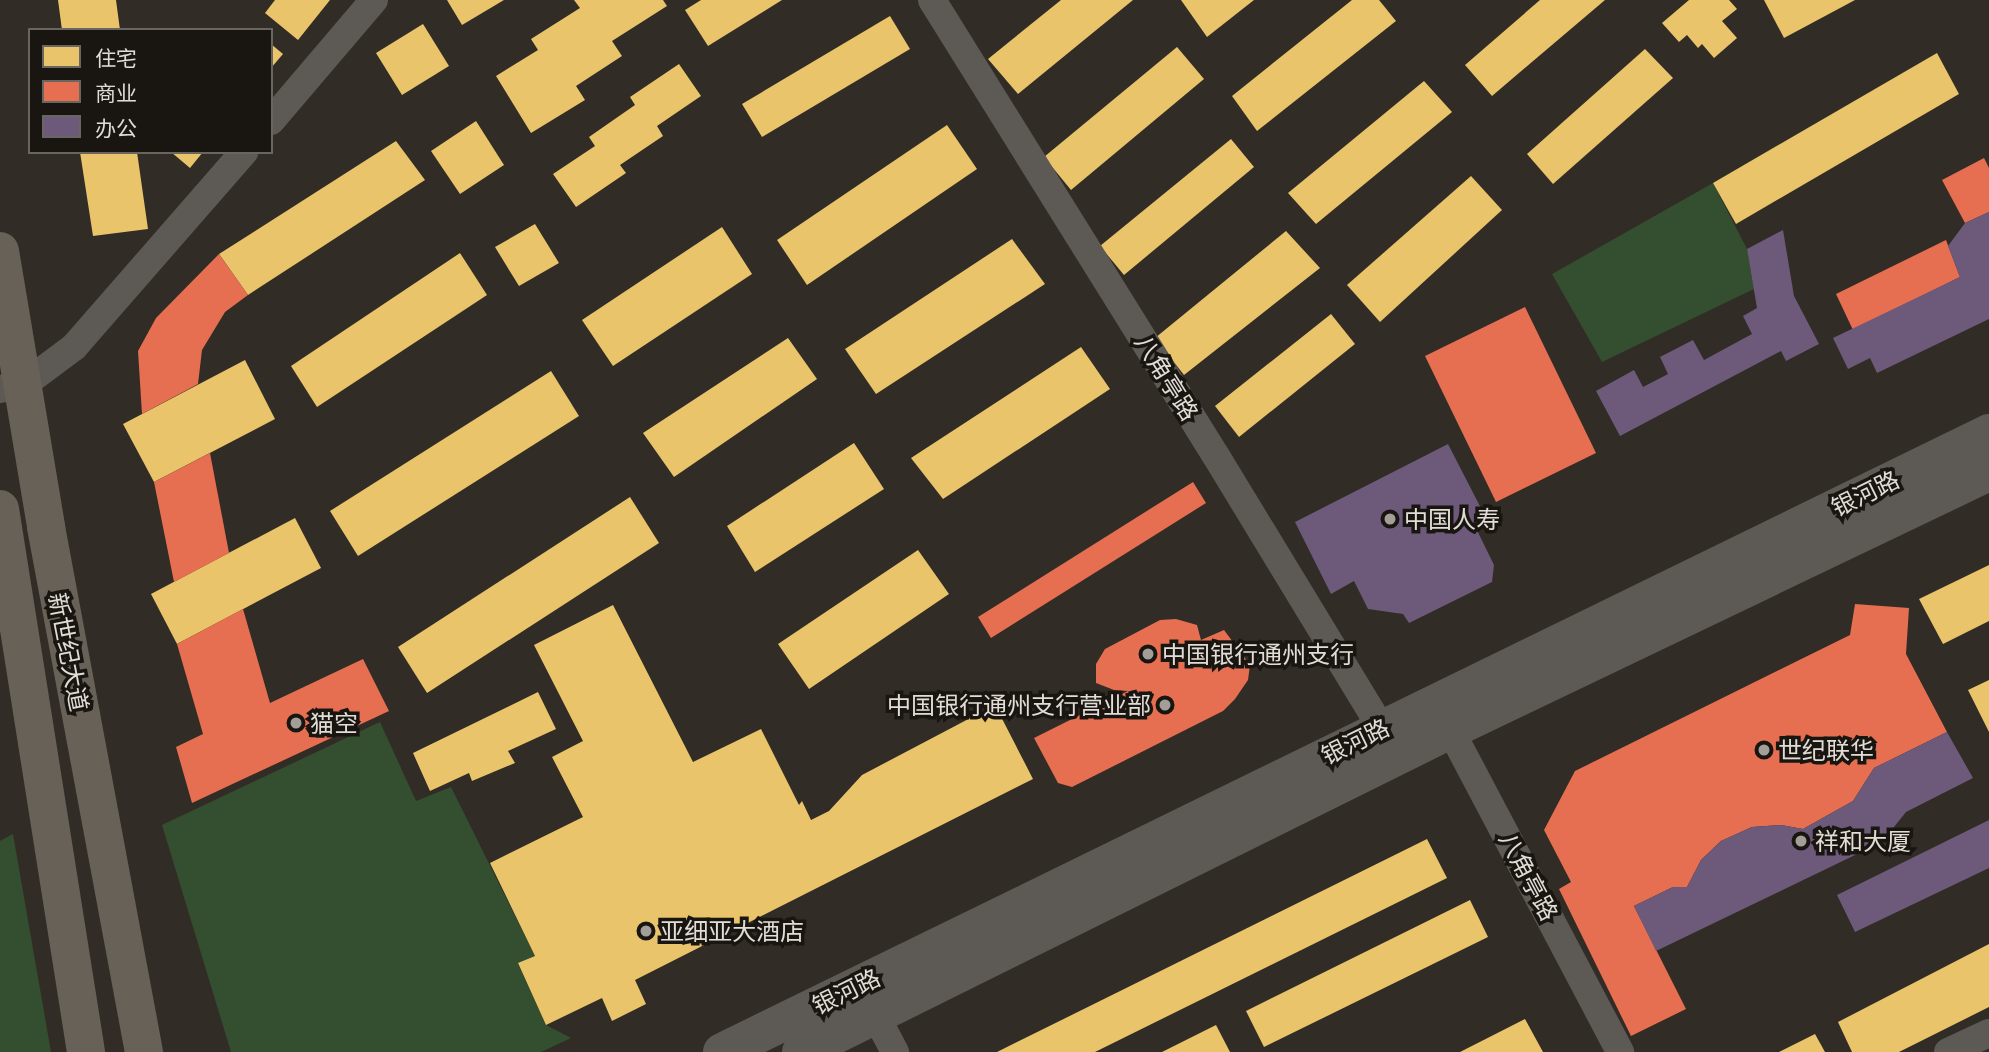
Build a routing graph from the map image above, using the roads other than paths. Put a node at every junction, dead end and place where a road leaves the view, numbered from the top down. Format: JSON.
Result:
{"nodes":[{"id":1,"x":374,"y":0,"type":"edge"},
{"id":2,"x":932,"y":0,"type":"edge"},
{"id":3,"x":273,"y":119,"type":"edge"},
{"id":4,"x":242,"y":154,"type":"edge"},
{"id":5,"x":0,"y":251,"type":"edge"},
{"id":6,"x":11,"y":387,"type":"edge"},
{"id":7,"x":1989,"y":433,"type":"edge"},
{"id":8,"x":1989,"y":472,"type":"edge"},
{"id":9,"x":0,"y":509,"type":"edge"},
{"id":10,"x":1443,"y":716,"type":"junction"},
{"id":11,"x":1390,"y":742,"type":"junction"},
{"id":12,"x":876,"y":1016,"type":"junction"},
{"id":13,"x":1989,"y":1033,"type":"edge"},
{"id":14,"x":86,"y":1052,"type":"edge"},
{"id":15,"x":144,"y":1052,"type":"edge"},
{"id":16,"x":722,"y":1052,"type":"edge"},
{"id":17,"x":801,"y":1052,"type":"edge"},
{"id":18,"x":895,"y":1052,"type":"edge"},
{"id":19,"x":1620,"y":1052,"type":"edge"},
{"id":20,"x":1948,"y":1052,"type":"edge"}],
"edges":[{"from":1,"to":3,"type":"street"},
{"from":2,"to":11,"type":"street","name":"八角亭路"},
{"from":4,"to":6,"type":"street"},
{"from":5,"to":6,"type":"main road","name":"新世纪大道"},
{"from":6,"to":15,"type":"main road","name":"新世纪大道"},
{"from":7,"to":10,"type":"main road","name":"银河路"},
{"from":8,"to":10,"type":"main road","name":"银河路"},
{"from":9,"to":14,"type":"main road","name":"新世纪大道"},
{"from":10,"to":11,"type":"main road","name":"银河路"},
{"from":10,"to":19,"type":"street","name":"八角亭路"},
{"from":11,"to":12,"type":"main road","name":"银河路"},
{"from":11,"to":16,"type":"main road","name":"银河路"},
{"from":12,"to":17,"type":"main road","name":"银河路"},
{"from":12,"to":18,"type":"street"},
{"from":13,"to":20,"type":"street"}]}
